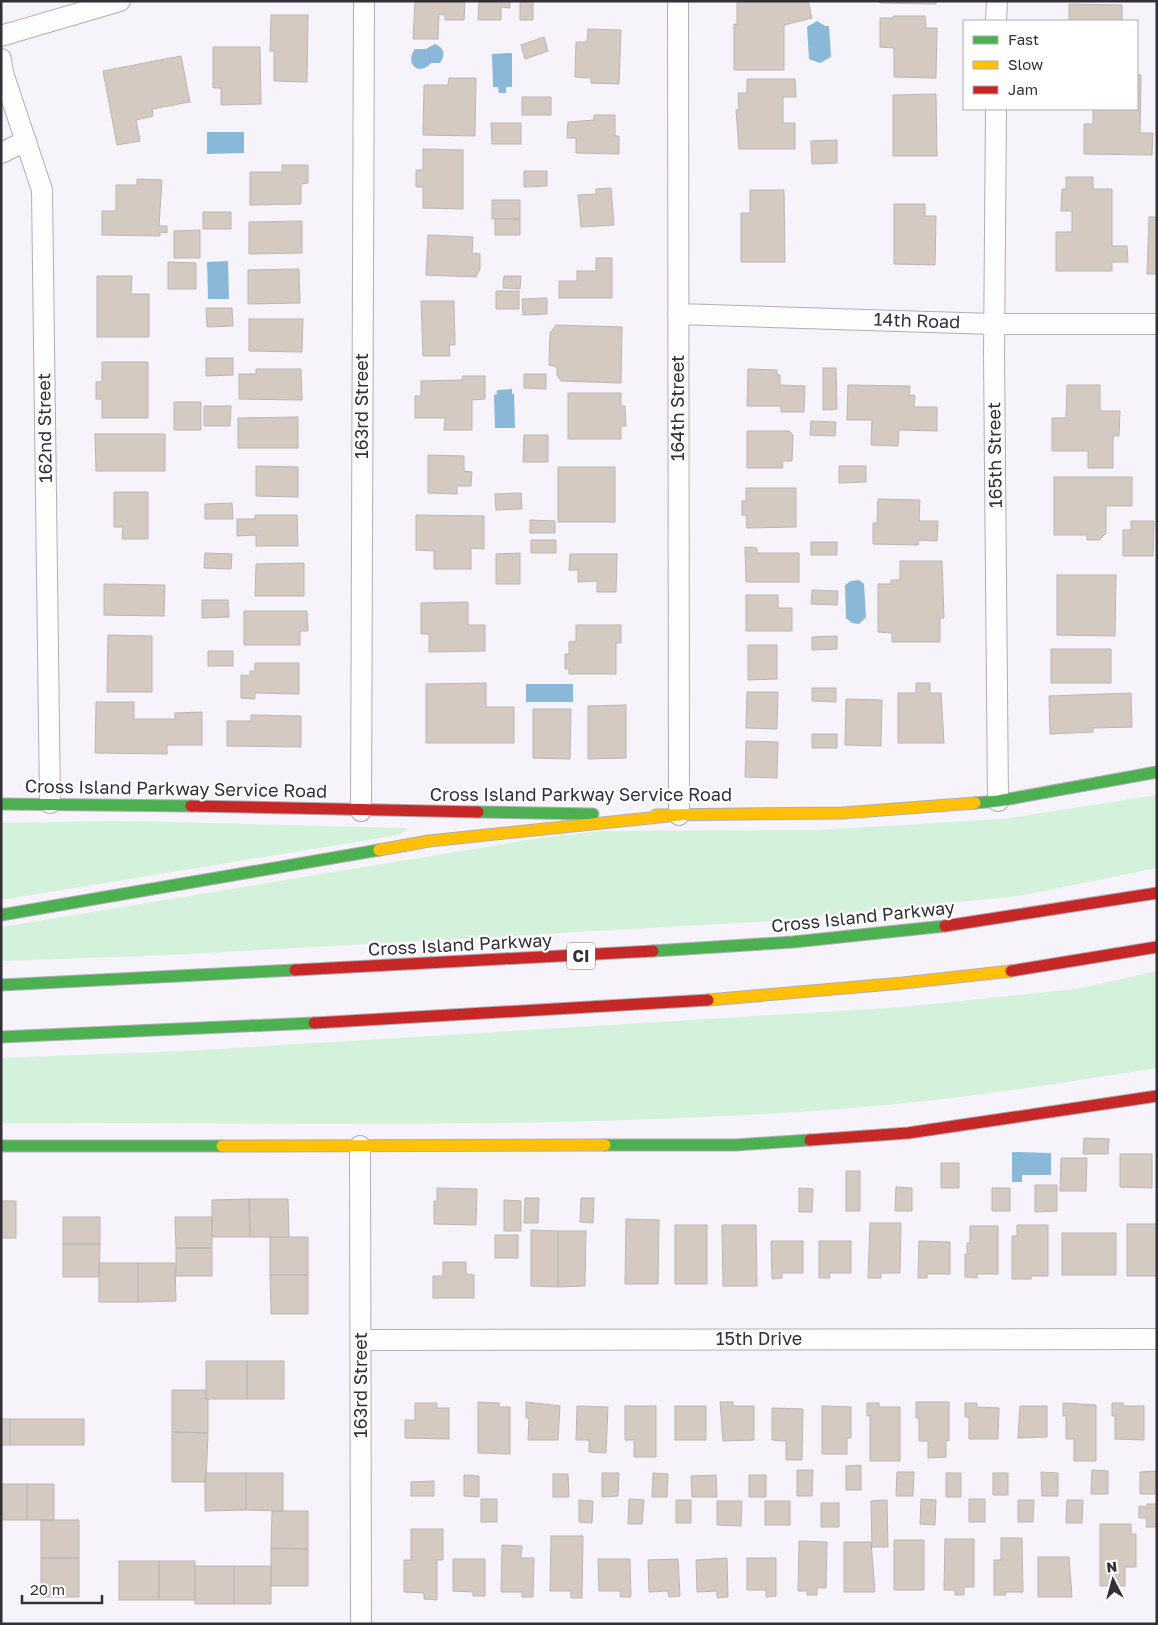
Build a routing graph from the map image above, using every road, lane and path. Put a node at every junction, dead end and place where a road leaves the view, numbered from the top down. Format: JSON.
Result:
{"nodes":[{"id":1,"x":120,"y":1,"type":"edge"},
{"id":2,"x":364,"y":1,"type":"edge"},
{"id":3,"x":678,"y":1,"type":"edge"},
{"id":4,"x":997,"y":1,"type":"edge"},
{"id":5,"x":996,"y":20,"type":"edge"},
{"id":6,"x":1,"y":36,"type":"edge"},
{"id":7,"x":1,"y":58,"type":"edge"},
{"id":8,"x":996,"y":110,"type":"edge"},
{"id":9,"x":26,"y":141,"type":"junction"},
{"id":10,"x":1,"y":153,"type":"edge"},
{"id":11,"x":678,"y":314,"type":"junction"},
{"id":12,"x":994,"y":324,"type":"junction"},
{"id":13,"x":1157,"y":324,"type":"edge"},
{"id":14,"x":1157,"y":772,"type":"edge"},
{"id":15,"x":998,"y":801,"type":"junction"},
{"id":16,"x":50,"y":803,"type":"junction"},
{"id":17,"x":1,"y":804,"type":"edge"},
{"id":18,"x":361,"y":811,"type":"junction"},
{"id":19,"x":679,"y":815,"type":"junction"},
{"id":20,"x":1157,"y":893,"type":"edge"},
{"id":21,"x":1,"y":915,"type":"edge"},
{"id":22,"x":1157,"y":947,"type":"edge"},
{"id":23,"x":1,"y":985,"type":"edge"},
{"id":24,"x":1,"y":1037,"type":"edge"},
{"id":25,"x":1157,"y":1096,"type":"edge"},
{"id":26,"x":1,"y":1146,"type":"edge"},
{"id":27,"x":360,"y":1146,"type":"junction"},
{"id":28,"x":1157,"y":1339,"type":"edge"},
{"id":29,"x":361,"y":1340,"type":"junction"},
{"id":30,"x":362,"y":1624,"type":"edge"}],
"edges":[{"from":1,"to":6,"type":"street"},
{"from":2,"to":18,"type":"street","name":"163rd Street"},
{"from":3,"to":11,"type":"street","name":"164th Street"},
{"from":4,"to":5,"type":"street"},
{"from":7,"to":9,"type":"street","name":"162nd Street"},
{"from":8,"to":12,"type":"street","name":"165th Street"},
{"from":9,"to":10,"type":"street"},
{"from":9,"to":16,"type":"street","name":"162nd Street"},
{"from":11,"to":12,"type":"street","name":"14th Road"},
{"from":11,"to":19,"type":"street","name":"164th Street"},
{"from":12,"to":13,"type":"street","name":"14th Road"},
{"from":12,"to":15,"type":"street","name":"165th Street"},
{"from":14,"to":15,"type":"main road","name":"Cross Island Parkway Service Road"},
{"from":15,"to":19,"type":"main road","name":"Cross Island Parkway Service Road"},
{"from":16,"to":17,"type":"main road","name":"Cross Island Parkway Service Road"},
{"from":16,"to":18,"type":"main road","name":"Cross Island Parkway Service Road"},
{"from":18,"to":19,"type":"main road","name":"Cross Island Parkway Service Road"},
{"from":19,"to":21,"type":"main road"},
{"from":20,"to":23,"type":"main road","name":"Cross Island Parkway","number":"CI"},
{"from":22,"to":24,"type":"main road"},
{"from":25,"to":27,"type":"main road"},
{"from":26,"to":27,"type":"main road"},
{"from":27,"to":29,"type":"street","name":"163rd Street"},
{"from":28,"to":29,"type":"street","name":"15th Drive"},
{"from":29,"to":30,"type":"street","name":"163rd Street"}]}
